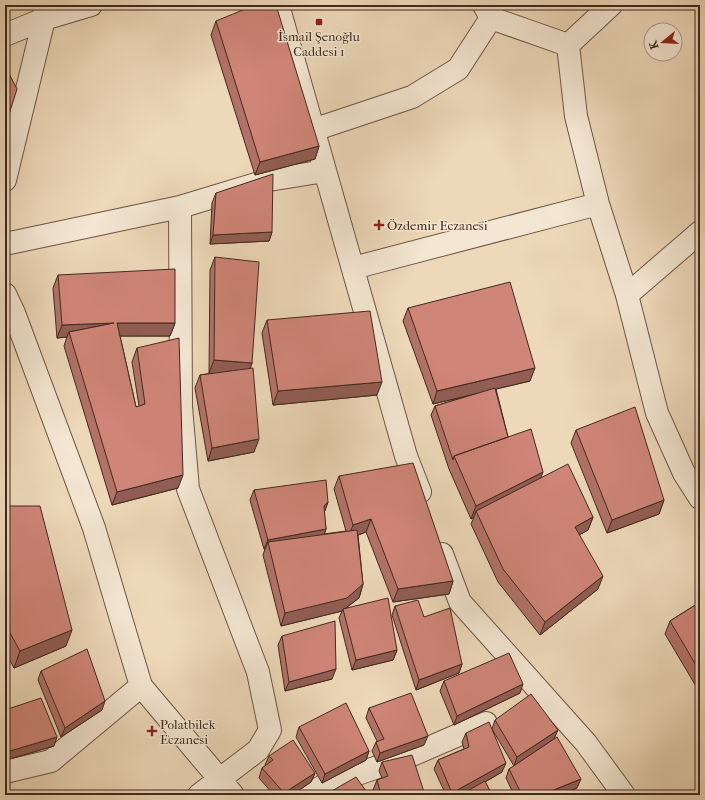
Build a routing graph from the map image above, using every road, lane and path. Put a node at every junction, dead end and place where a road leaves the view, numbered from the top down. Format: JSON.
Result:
{"nodes":[{"id":1,"x":91,"y":5,"type":"edge"},
{"id":2,"x":278,"y":5,"type":"edge"},
{"id":3,"x":611,"y":5,"type":"edge"},
{"id":4,"x":44,"y":12,"type":"edge"},
{"id":5,"x":487,"y":12,"type":"edge"},
{"id":6,"x":5,"y":35,"type":"edge"},
{"id":7,"x":568,"y":45,"type":"junction"},
{"id":8,"x":313,"y":130,"type":"junction"},
{"id":9,"x":325,"y":171,"type":"junction"},
{"id":10,"x":5,"y":180,"type":"edge"},
{"id":11,"x":598,"y":204,"type":"junction"},
{"id":12,"x":180,"y":207,"type":"junction"},
{"id":13,"x":700,"y":232,"type":"edge"},
{"id":14,"x":5,"y":244,"type":"edge"},
{"id":15,"x":353,"y":268,"type":"junction"},
{"id":16,"x":5,"y":294,"type":"edge"},
{"id":17,"x":627,"y":295,"type":"junction"},
{"id":18,"x":700,"y":498,"type":"edge"},
{"id":19,"x":428,"y":514,"type":"edge"},
{"id":20,"x":436,"y":536,"type":"edge"},
{"id":21,"x":142,"y":686,"type":"junction"},
{"id":22,"x":486,"y":723,"type":"edge"},
{"id":23,"x":5,"y":772,"type":"edge"},
{"id":24,"x":227,"y":787,"type":"edge"},
{"id":25,"x":199,"y":795,"type":"edge"},
{"id":26,"x":308,"y":795,"type":"edge"},
{"id":27,"x":624,"y":795,"type":"edge"}],
"edges":[{"from":1,"to":4,"type":"street"},
{"from":2,"to":8,"type":"street"},
{"from":3,"to":7,"type":"street"},
{"from":4,"to":6,"type":"street"},
{"from":4,"to":10,"type":"street"},
{"from":5,"to":7,"type":"street"},
{"from":5,"to":8,"type":"street"},
{"from":7,"to":11,"type":"street"},
{"from":8,"to":9,"type":"street"},
{"from":9,"to":12,"type":"street"},
{"from":9,"to":15,"type":"street"},
{"from":11,"to":15,"type":"street"},
{"from":11,"to":17,"type":"street"},
{"from":12,"to":14,"type":"street"},
{"from":12,"to":24,"type":"street"},
{"from":13,"to":17,"type":"street"},
{"from":15,"to":19,"type":"street"},
{"from":16,"to":21,"type":"street"},
{"from":17,"to":18,"type":"street"},
{"from":20,"to":27,"type":"street"},
{"from":21,"to":23,"type":"street"},
{"from":21,"to":24,"type":"street"},
{"from":22,"to":26,"type":"street"},
{"from":24,"to":25,"type":"street"}]}
